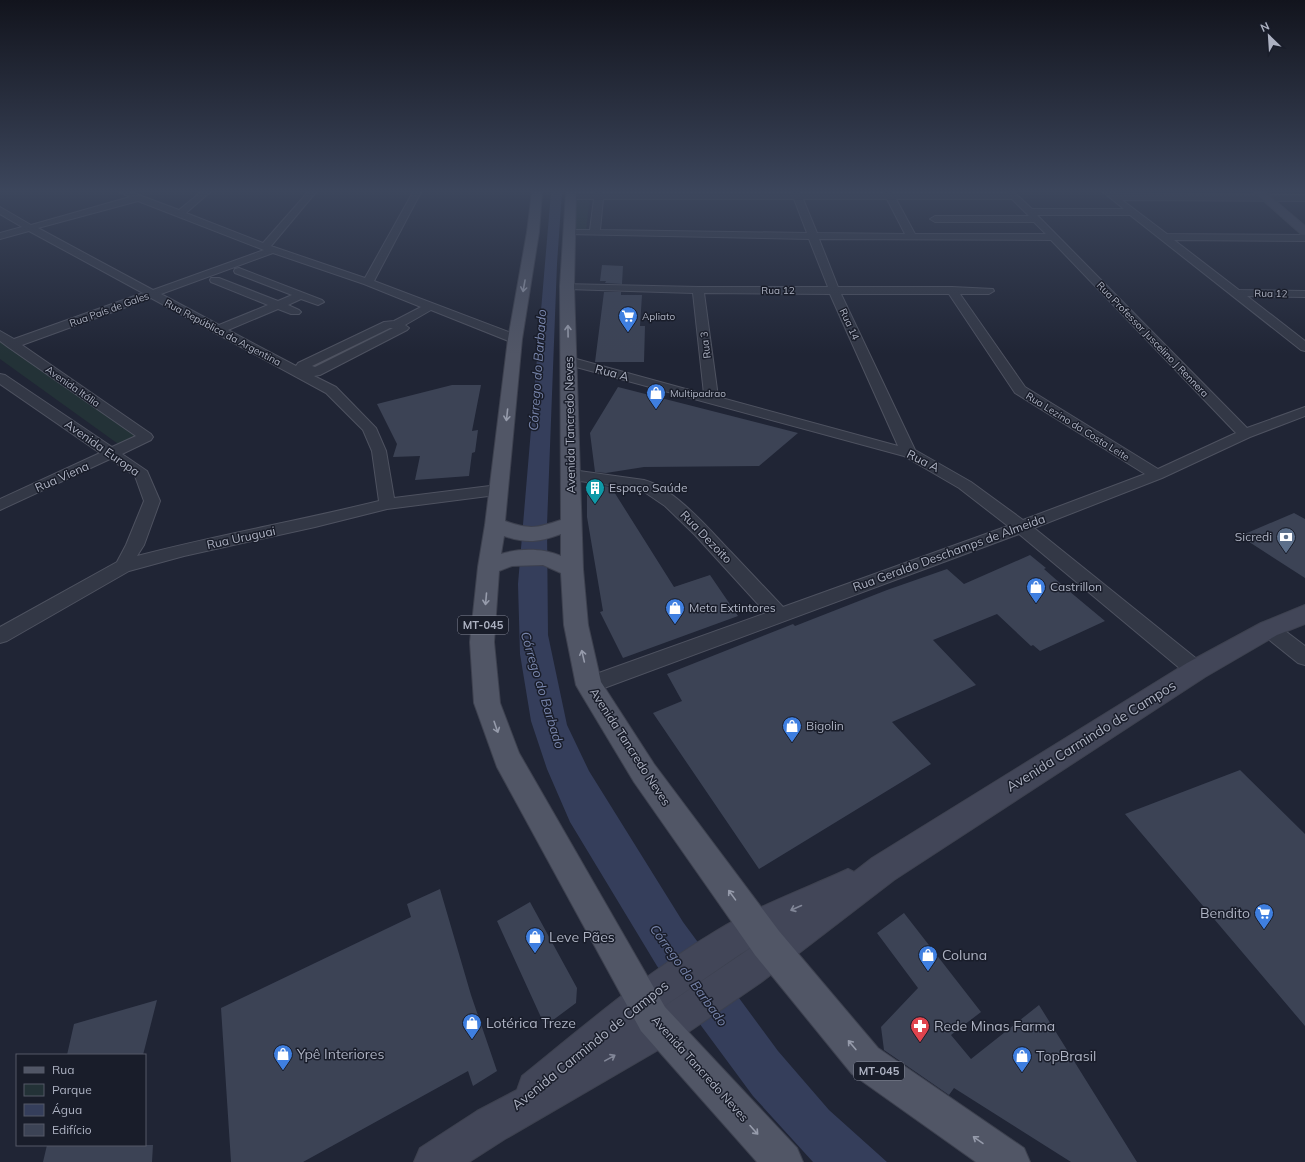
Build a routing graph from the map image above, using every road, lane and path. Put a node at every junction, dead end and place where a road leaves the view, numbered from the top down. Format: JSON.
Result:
{"nodes":[{"id":1,"x":64,"y":246,"type":"edge"},
{"id":2,"x":262,"y":246,"type":"edge"},
{"id":3,"x":271,"y":246,"type":"edge"},
{"id":4,"x":387,"y":246,"type":"edge"},
{"id":5,"x":531,"y":246,"type":"edge"},
{"id":6,"x":569,"y":246,"type":"edge"},
{"id":7,"x":817,"y":246,"type":"edge"},
{"id":8,"x":1063,"y":246,"type":"edge"},
{"id":9,"x":1177,"y":246,"type":"edge"},
{"id":10,"x":269,"y":249,"type":"junction"},
{"id":11,"x":239,"y":271,"type":"dead end"},
{"id":12,"x":215,"y":280,"type":"dead end"},
{"id":13,"x":368,"y":282,"type":"junction"},
{"id":14,"x":567,"y":286,"type":"junction"},
{"id":15,"x":698,"y":290,"type":"junction"},
{"id":16,"x":834,"y":290,"type":"junction"},
{"id":17,"x":952,"y":290,"type":"junction"},
{"id":18,"x":989,"y":291,"type":"dead end"},
{"id":19,"x":1236,"y":293,"type":"junction"},
{"id":20,"x":152,"y":294,"type":"junction"},
{"id":21,"x":1305,"y":294,"type":"edge"},
{"id":22,"x":300,"y":296,"type":"junction"},
{"id":23,"x":318,"y":302,"type":"dead end"},
{"id":24,"x":278,"y":305,"type":"junction"},
{"id":25,"x":431,"y":306,"type":"junction"},
{"id":26,"x":295,"y":312,"type":"dead end"},
{"id":27,"x":396,"y":325,"type":"junction"},
{"id":28,"x":220,"y":329,"type":"junction"},
{"id":29,"x":0,"y":335,"type":"edge"},
{"id":30,"x":515,"y":338,"type":"junction"},
{"id":31,"x":12,"y":344,"type":"junction"},
{"id":32,"x":1305,"y":346,"type":"edge"},
{"id":33,"x":569,"y":361,"type":"junction"},
{"id":34,"x":0,"y":378,"type":"edge"},
{"id":35,"x":712,"y":400,"type":"junction"},
{"id":36,"x":1305,"y":411,"type":"edge"},
{"id":37,"x":1245,"y":434,"type":"junction"},
{"id":38,"x":146,"y":437,"type":"joint"},
{"id":39,"x":909,"y":453,"type":"junction"},
{"id":40,"x":112,"y":454,"type":"junction"},
{"id":41,"x":572,"y":475,"type":"junction"},
{"id":42,"x":1157,"y":475,"type":"junction"},
{"id":43,"x":498,"y":490,"type":"junction"},
{"id":44,"x":387,"y":504,"type":"junction"},
{"id":45,"x":0,"y":505,"type":"edge"},
{"id":46,"x":572,"y":523,"type":"junction"},
{"id":47,"x":1020,"y":527,"type":"junction"},
{"id":48,"x":504,"y":529,"type":"junction"},
{"id":49,"x":123,"y":566,"type":"junction"},
{"id":50,"x":489,"y":567,"type":"junction"},
{"id":51,"x":572,"y":569,"type":"junction"},
{"id":52,"x":1305,"y":614,"type":"edge"},
{"id":53,"x":779,"y":616,"type":"junction"},
{"id":54,"x":1269,"y":629,"type":"junction"},
{"id":55,"x":0,"y":636,"type":"edge"},
{"id":56,"x":1305,"y":657,"type":"edge"},
{"id":57,"x":1196,"y":670,"type":"junction"},
{"id":58,"x":589,"y":685,"type":"junction"},
{"id":59,"x":759,"y":950,"type":"junction"},
{"id":60,"x":658,"y":1011,"type":"junction"},
{"id":61,"x":434,"y":1162,"type":"edge"},
{"id":62,"x":783,"y":1162,"type":"edge"},
{"id":63,"x":1010,"y":1162,"type":"edge"}],
"edges":[{"from":1,"to":20,"type":"street","name":"Rua República da Argentina"},
{"from":2,"to":10,"type":"street"},
{"from":3,"to":10,"type":"street"},
{"from":4,"to":13,"type":"street"},
{"from":5,"to":30,"type":"main road","name":"Avenida Tancredo Neves","number":"MT-045","one_way":true},
{"from":6,"to":14,"type":"main road","name":"Avenida Tancredo Neves","number":"MT-045"},
{"from":7,"to":16,"type":"street","name":"Rua 14"},
{"from":8,"to":37,"type":"street","name":"Rua Professor Juscelino J Rennera"},
{"from":9,"to":19,"type":"street"},
{"from":10,"to":13,"type":"street"},
{"from":10,"to":20,"type":"street","name":"Rua País de Gales"},
{"from":11,"to":22,"type":"street"},
{"from":12,"to":24,"type":"street"},
{"from":13,"to":25,"type":"street"},
{"from":14,"to":15,"type":"street","name":"Rua 12"},
{"from":33,"to":14,"type":"main road","name":"Avenida Tancredo Neves","number":"MT-045","one_way":true},
{"from":15,"to":16,"type":"street","name":"Rua 12"},
{"from":15,"to":35,"type":"street","name":"Rua 3"},
{"from":16,"to":17,"type":"street","name":"Rua 12"},
{"from":16,"to":39,"type":"street","name":"Rua 14"},
{"from":17,"to":18,"type":"street","name":"Rua 12"},
{"from":17,"to":42,"type":"street","name":"Rua Lezino da Costa Leite"},
{"from":19,"to":21,"type":"street","name":"Rua 12"},
{"from":19,"to":32,"type":"street"},
{"from":20,"to":28,"type":"street","name":"Rua República da Argentina"},
{"from":20,"to":31,"type":"street","name":"Rua País de Gales"},
{"from":22,"to":23,"type":"street"},
{"from":22,"to":24,"type":"street"},
{"from":24,"to":26,"type":"street"},
{"from":24,"to":28,"type":"street"},
{"from":25,"to":27,"type":"street"},
{"from":25,"to":30,"type":"street"},
{"from":27,"to":27,"type":"street"},
{"from":28,"to":44,"type":"street","name":"Rua República da Argentina"},
{"from":29,"to":31,"type":"street","name":"Avenida Itália"},
{"from":30,"to":43,"type":"main road","name":"Avenida Tancredo Neves","number":"MT-045","one_way":true},
{"from":31,"to":38,"type":"street","name":"Avenida Itália"},
{"from":33,"to":35,"type":"street","name":"Rua A"},
{"from":33,"to":41,"type":"main road","name":"Avenida Tancredo Neves","number":"MT-045"},
{"from":34,"to":40,"type":"street","name":"Avenida Europa"},
{"from":35,"to":39,"type":"street","name":"Rua A"},
{"from":36,"to":37,"type":"street","name":"Rua Geraldo Deschamps de Almeida"},
{"from":37,"to":42,"type":"street","name":"Rua Geraldo Deschamps de Almeida"},
{"from":38,"to":40,"type":"street","name":"Rua Viena"},
{"from":39,"to":47,"type":"street","name":"Rua A"},
{"from":40,"to":45,"type":"street","name":"Rua Viena"},
{"from":40,"to":49,"type":"street","name":"Avenida Europa"},
{"from":41,"to":46,"type":"main road","name":"Avenida Tancredo Neves","number":"MT-045"},
{"from":41,"to":53,"type":"street","name":"Rua Dezoito"},
{"from":42,"to":47,"type":"street","name":"Rua Geraldo Deschamps de Almeida"},
{"from":43,"to":44,"type":"street","name":"Rua Uruguai"},
{"from":43,"to":48,"type":"main road","name":"Avenida Tancredo Neves","number":"MT-045"},
{"from":44,"to":49,"type":"street","name":"Rua Uruguai"},
{"from":46,"to":48,"type":"main road"},
{"from":46,"to":51,"type":"main road","name":"Avenida Tancredo Neves","number":"MT-045"},
{"from":47,"to":53,"type":"street","name":"Rua Geraldo Deschamps de Almeida"},
{"from":47,"to":57,"type":"street","name":"Rua A"},
{"from":48,"to":50,"type":"main road","name":"Avenida Tancredo Neves","number":"MT-045"},
{"from":49,"to":55,"type":"street","name":"Rua Uruguai"},
{"from":50,"to":51,"type":"main road"},
{"from":50,"to":60,"type":"main road","name":"Avenida Tancredo Neves","number":"MT-045","one_way":true},
{"from":58,"to":51,"type":"main road","name":"Avenida Tancredo Neves","number":"MT-045","one_way":true},
{"from":52,"to":54,"type":"main road","name":"Avenida Carmindo de Campos"},
{"from":53,"to":58,"type":"street","name":"Rua Geraldo Deschamps de Almeida"},
{"from":54,"to":56,"type":"street"},
{"from":54,"to":57,"type":"main road","name":"Avenida Carmindo de Campos"},
{"from":57,"to":59,"type":"main road","name":"Avenida Carmindo de Campos"},
{"from":59,"to":58,"type":"main road","name":"Avenida Tancredo Neves","number":"MT-045","one_way":true},
{"from":59,"to":60,"type":"main road","name":"Avenida Carmindo de Campos"},
{"from":59,"to":60,"type":"main road","name":"Avenida Carmindo de Campos"},
{"from":63,"to":59,"type":"main road","name":"Avenida Tancredo Neves","number":"MT-045","one_way":true},
{"from":60,"to":61,"type":"main road","name":"Avenida Carmindo de Campos"},
{"from":60,"to":62,"type":"main road","name":"Avenida Tancredo Neves","number":"MT-045","one_way":true}]}
